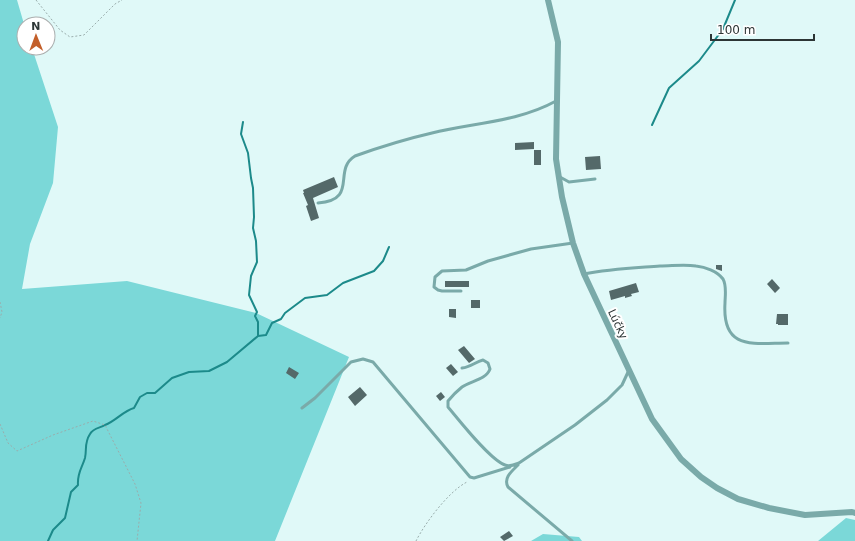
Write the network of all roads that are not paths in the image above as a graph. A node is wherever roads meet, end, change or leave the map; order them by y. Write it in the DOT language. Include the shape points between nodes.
graph roads {
  1 [pos="548,0"];
  2 [pos="558,100"];
  3 [pos="558,176"];
  4 [pos="595,179"];
  5 [pos="318,203"];
  6 [pos="573,243"];
  7 [pos="584,274"];
  8 [pos="461,291"];
  9 [pos="788,343"];
  10 [pos="462,368"];
  11 [pos="628,370"];
  12 [pos="302,408"];
  13 [pos="519,463"];
  14 [pos="512,466"];
  15 [pos="855,513"];
  16 [pos="572,541"];
  1 -- 2 [label="street, Lúčky" via="558,42"];
  2 -- 3 [label="street, Lúčky"];
  2 -- 5 [label="lane" via="528,112 432,133 355,156 347,165 339,196"];
  3 -- 4 [label="lane" via="569,182"];
  3 -- 6 [label="street, Lúčky"];
  6 -- 7 [label="street, Lúčky"];
  6 -- 8 [label="lane" via="531,249 466,270 442,271 435,277 434,287 438,290"];
  7 -- 9 [label="lane" via="681,265 713,271 723,280 725,286 726,321 734,337 750,343"];
  7 -- 11 [label="street, Lúčky"];
  10 -- 14 [label="lane" via="471,367 483,360 488,363 490,369 487,374 462,387 448,401 448,407 493,457 505,465"];
  11 -- 13 [label="lane" via="622,385 607,400"];
  11 -- 15 [label="street, Lúčky" via="652,419 681,459 717,488 738,499 805,515"];
  12 -- 14 [label="lane" via="351,362 369,360 407,401 467,474 474,478"];
  13 -- 14 [label="lane"];
  13 -- 16 [label="lane" via="506,479 508,487"];
}
